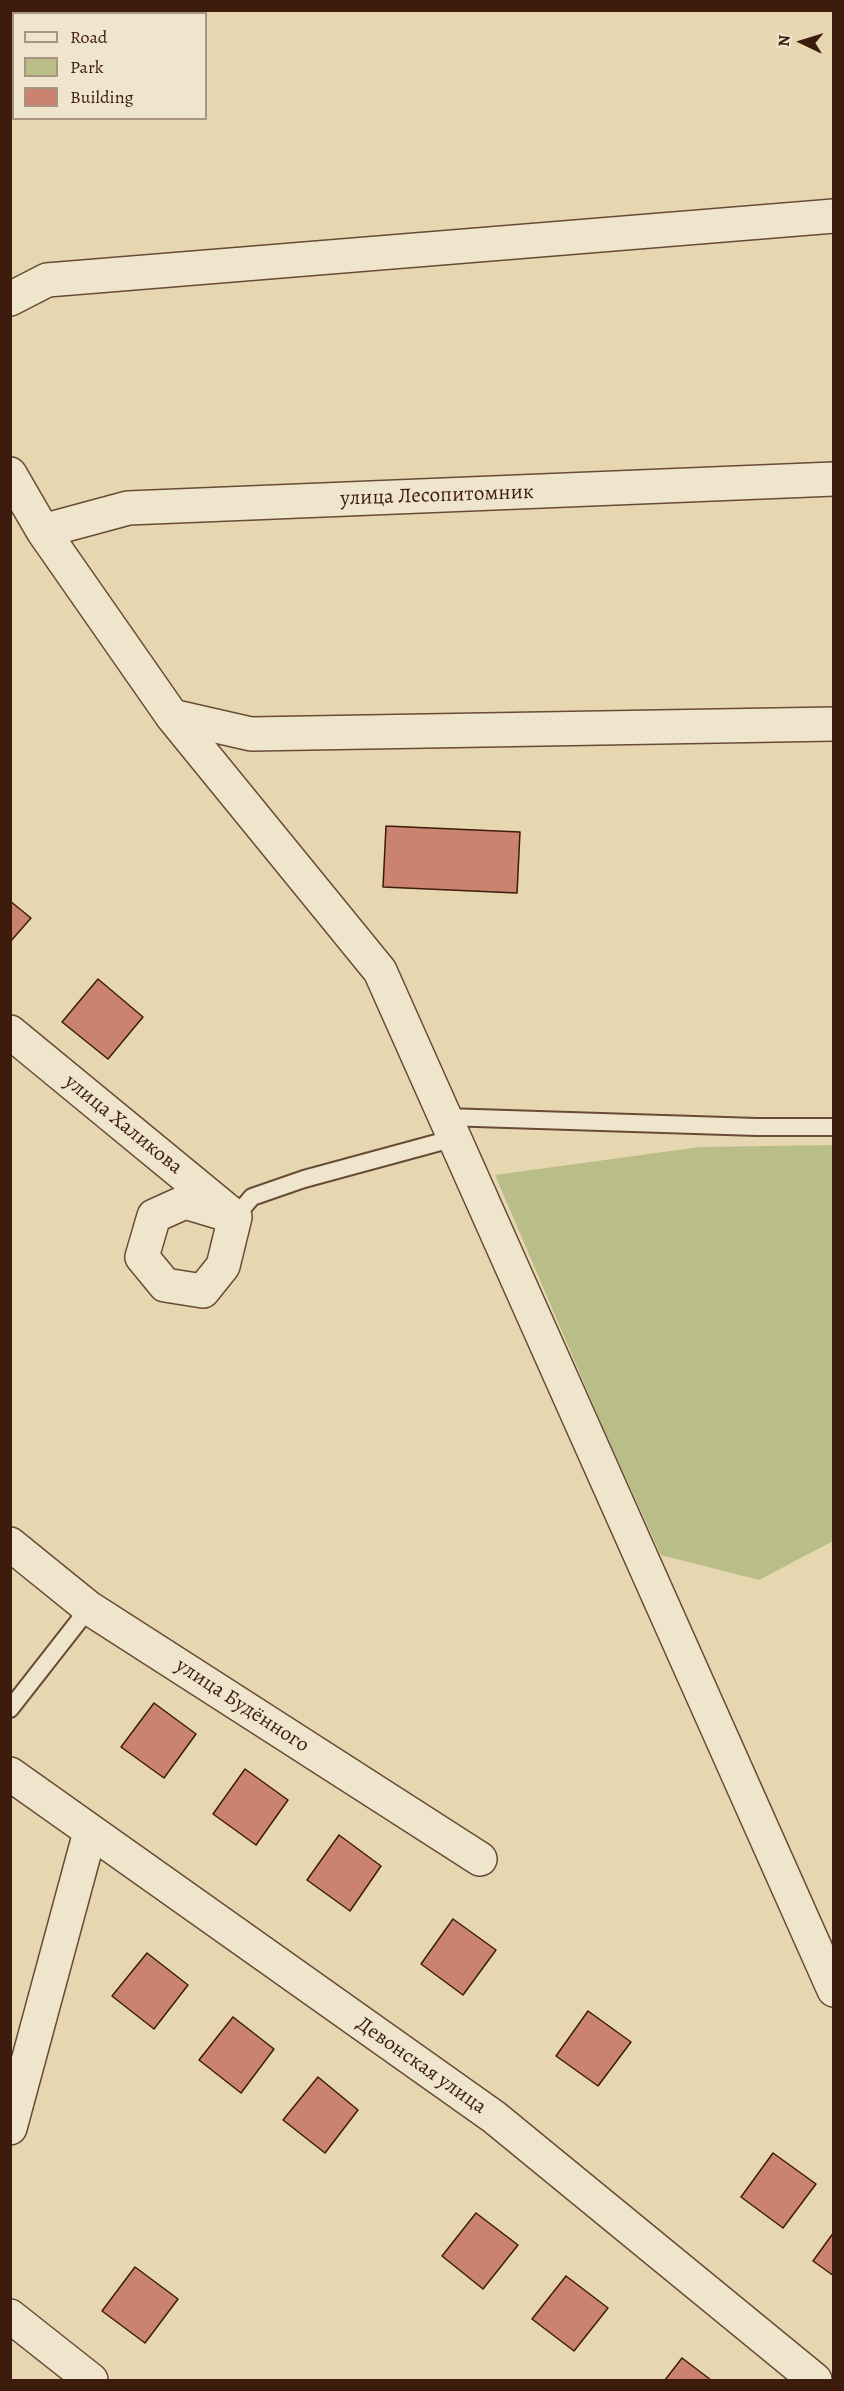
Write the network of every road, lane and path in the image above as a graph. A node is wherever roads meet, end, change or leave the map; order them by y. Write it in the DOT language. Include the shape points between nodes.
graph roads {
  1 [pos="834,216"];
  2 [pos="10,299"];
  3 [pos="10,474"];
  4 [pos="834,479"];
  5 [pos="43,531"];
  6 [pos="172,716"];
  7 [pos="834,724"];
  8 [pos="10,1032"];
  9 [pos="834,1127"];
  10 [pos="450,1128"];
  11 [pos="235,1217"];
  12 [pos="10,1544"];
  13 [pos="89,1608"];
  14 [pos="10,1709"];
  15 [pos="10,1774"];
  16 [pos="90,1832"];
  17 [pos="480,1859"];
  18 [pos="834,1990"];
  19 [pos="10,2128"];
  20 [pos="10,2316"];
  21 [pos="91,2380"];
  22 [pos="815,2380"];
  1 -- 2 [label="street" via="47,280"];
  3 -- 5 [label="street"];
  4 -- 5 [label="street, улица Лесопитомник" via="128,508"];
  5 -- 6 [label="street"];
  6 -- 7 [label="street" via="250,734"];
  6 -- 10 [label="street" via="380,971"];
  8 -- 11 [label="street, улица Халикова"];
  9 -- 10 [label="lane"];
  10 -- 11 [label="lane" via="252,1197"];
  10 -- 18 [label="street"];
  12 -- 13 [label="street, улица Будённого"];
  13 -- 14 [label="lane"];
  13 -- 17 [label="street, улица Будённого"];
  15 -- 16 [label="street, Девонская улица"];
  16 -- 19 [label="street"];
  16 -- 22 [label="street, Девонская улица" via="494,2117"];
  20 -- 21 [label="street"];
}
